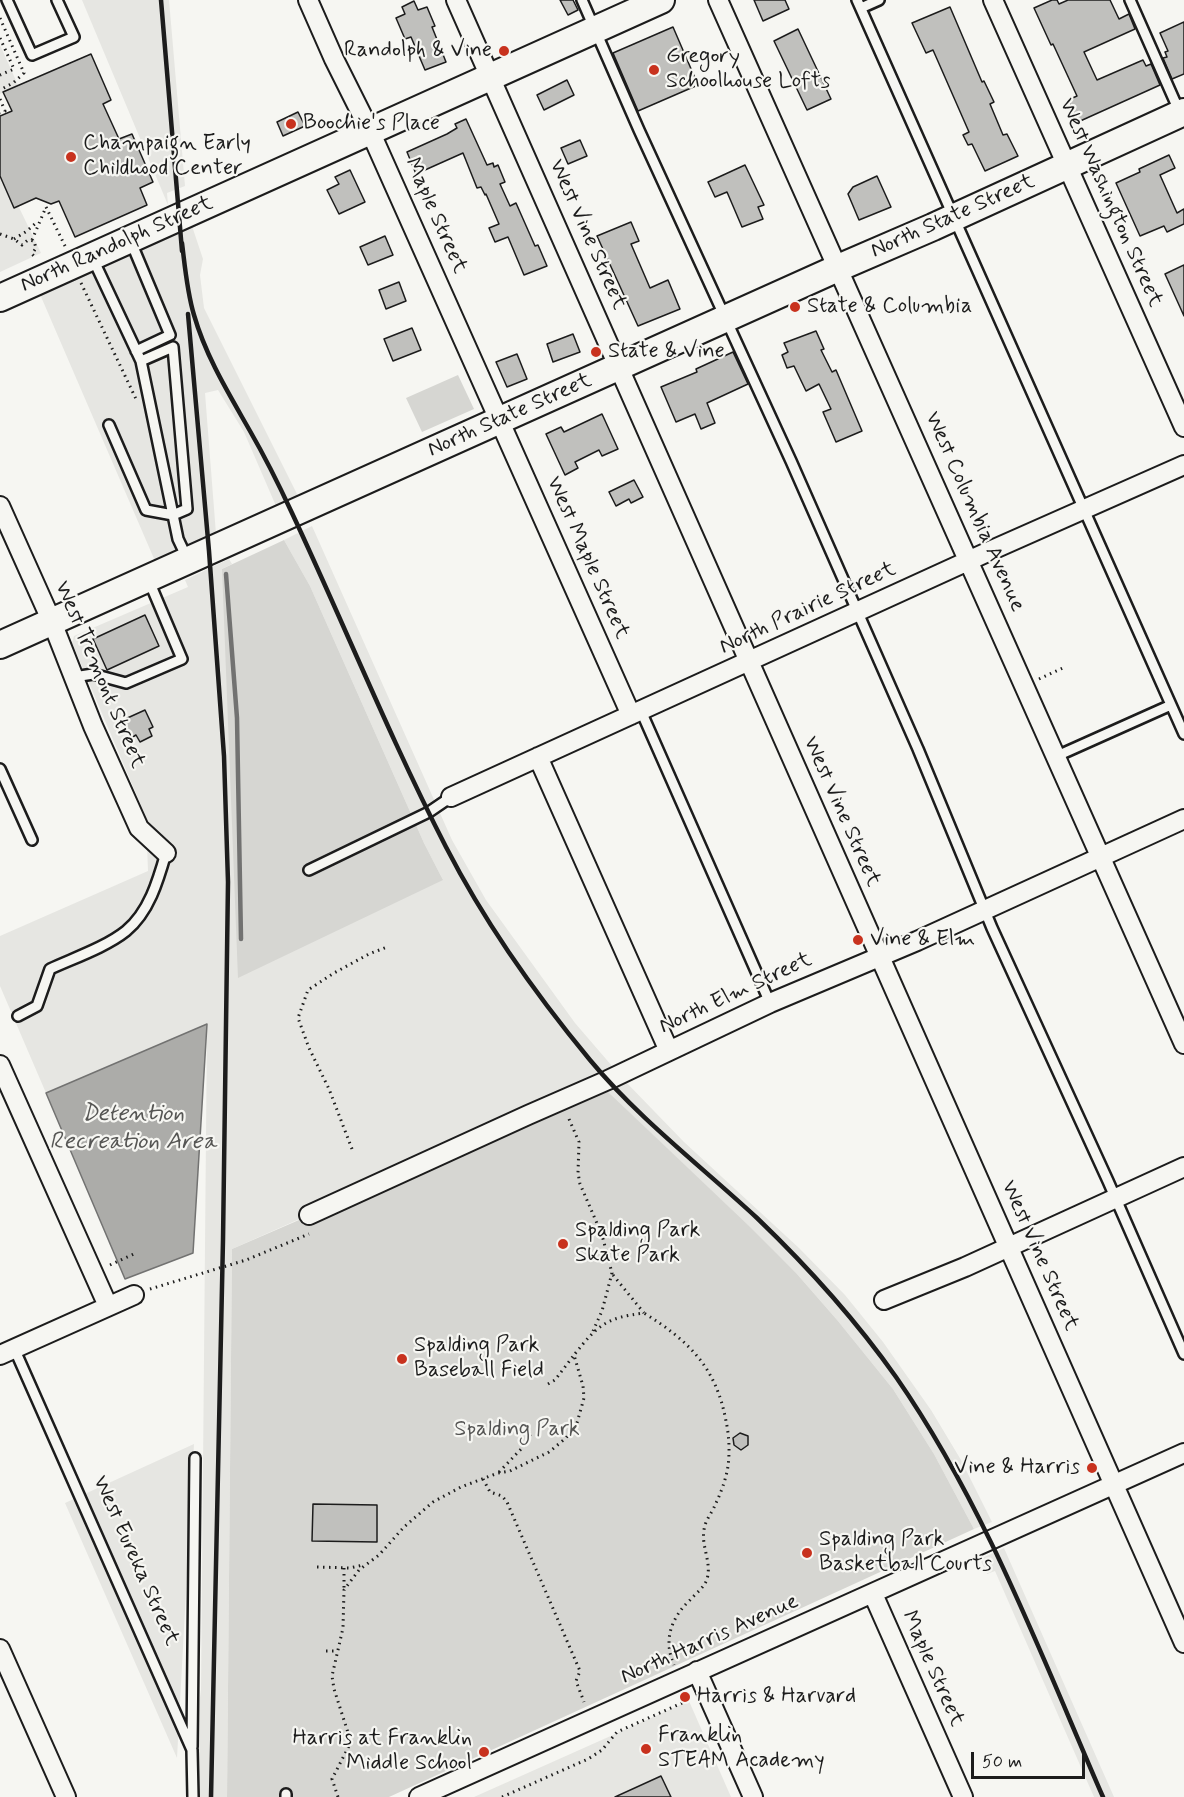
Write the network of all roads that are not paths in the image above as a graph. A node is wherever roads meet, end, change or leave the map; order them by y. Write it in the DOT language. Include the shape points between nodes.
graph roads {
  1 [pos="7,0"];
  2 [pos="57,0"];
  3 [pos="308,0"];
  4 [pos="456,0"];
  5 [pos="582,0"];
  6 [pos="661,0"];
  7 [pos="718,0"];
  8 [pos="879,0"];
  9 [pos="1130,0"];
  10 [pos="994,1"];
  11 [pos="859,4"];
  12 [pos="595,30"];
  13 [pos="491,77"];
  14 [pos="1183,116"];
  15 [pos="370,131"];
  16 [pos="1066,165"];
  17 [pos="954,218"];
  18 [pos="130,239"];
  19 [pos="92,256"];
  20 [pos="838,268"];
  21 [pos="0,298"];
  22 [pos="726,319"];
  23 [pos="136,351"];
  24 [pos="141,362"];
  25 [pos="620,367"];
  26 [pos="500,420"];
  27 [pos="109,425"];
  28 [pos="1184,427"];
  29 [pos="1184,465"];
  30 [pos="0,506"];
  31 [pos="1084,509"];
  32 [pos="173,515"];
  33 [pos="188,560"];
  34 [pos="970,561"];
  35 [pos="148,579"];
  36 [pos="858,612"];
  37 [pos="52,622"];
  38 [pos="0,645"];
  39 [pos="749,662"];
  40 [pos="74,676"];
  41 [pos="1171,705"];
  42 [pos="636,713"];
  43 [pos="1184,734"];
  44 [pos="1057,756"];
  45 [pos="538,757"];
  46 [pos="0,769"];
  47 [pos="451,796"];
  48 [pos="1184,819"];
  49 [pos="32,840"];
  50 [pos="166,853"];
  51 [pos="1101,856"];
  52 [pos="309,870"];
  53 [pos="984,910"];
  54 [pos="879,956"];
  55 [pos="770,1002"];
  56 [pos="18,1016"];
  57 [pos="1184,1044"];
  58 [pos="669,1051"];
  59 [pos="0,1065"];
  60 [pos="1184,1167"];
  61 [pos="1116,1198"];
  62 [pos="309,1215"];
  63 [pos="1008,1246"];
  64 [pos="140,1292"];
  65 [pos="884,1300"];
  66 [pos="108,1306"];
  67 [pos="7,1352"];
  68 [pos="1184,1354"];
  69 [pos="1184,1453"];
  70 [pos="195,1458"];
  71 [pos="1114,1484"];
  72 [pos="873,1593"];
  73 [pos="1184,1643"];
  74 [pos="0,1649"];
  75 [pos="697,1671"];
  76 [pos="192,1750"];
  77 [pos="66,1797"];
  78 [pos="193,1797"];
  79 [pos="419,1797"];
  80 [pos="753,1797"];
  81 [pos="963,1797"];
  1 -- 2 [label="lane" via="32,55 74,37"];
  3 -- 15 [label="street, Maple Street"];
  4 -- 13 [label="street, West Vine Street"];
  5 -- 12 [label="lane"];
  6 -- 12 [label="main road, North Randolph Street"];
  7 -- 20 [label="street, West Columbia Avenue"];
  8 -- 11 [label="lane"];
  9 -- 14 [label="lane"];
  10 -- 16 [label="street, West Washington Street"];
  11 -- 17 [label="lane"];
  12 -- 13 [label="main road, North Randolph Street"];
  12 -- 22 [label="lane"];
  13 -- 15 [label="main road, North Randolph Street"];
  13 -- 25 [label="street, West Vine Street"];
  14 -- 16 [label="main road, North State Street"];
  15 -- 18 [label="main road, North Randolph Street"];
  15 -- 26 [label="street, Maple Street"];
  16 -- 17 [label="main road, North State Street"];
  16 -- 28 [label="street, West Washington Street"];
  17 -- 20 [label="main road, North State Street"];
  17 -- 31 [label="lane"];
  18 -- 19 [label="main road, North Randolph Street"];
  18 -- 23 [label="lane" via="170,335"];
  19 -- 21 [label="main road, North Randolph Street"];
  19 -- 23 [label="lane"];
  20 -- 22 [label="main road, North State Street"];
  20 -- 34 [label="street, West Columbia Avenue"];
  22 -- 25 [label="main road, North State Street"];
  22 -- 36 [label="lane"];
  23 -- 24 [label="lane"];
  24 -- 32 [label="lane"];
  24 -- 32 [label="lane" via="173,347 187,508"];
  25 -- 26 [label="main road, North State Street"];
  25 -- 39 [label="street, West Vine Street"];
  26 -- 33 [label="main road, North State Street"];
  26 -- 42 [label="street, West Maple Street"];
  27 -- 32 [label="lane" via="146,510"];
  29 -- 31 [label="street, North Prairie Street"];
  30 -- 37 [label="street, West Tremont Street"];
  31 -- 34 [label="street, North Prairie Street"];
  31 -- 41 [label="lane"];
  32 -- 33 [label="lane"];
  33 -- 35 [label="main road, North State Street"];
  34 -- 36 [label="street, North Prairie Street"];
  34 -- 44 [label="street, West Columbia Avenue"];
  35 -- 37 [label="main road, North State Street"];
  35 -- 40 [label="lane" via="182,659 126,683 93,674"];
  36 -- 39 [label="street, North Prairie Street"];
  36 -- 53 [label="lane"];
  37 -- 38 [label="main road, North State Street"];
  37 -- 40 [label="street, West Tremont Street"];
  39 -- 42 [label="street, North Prairie Street"];
  39 -- 54 [label="street, West Vine Street"];
  40 -- 50 [label="street, West Tremont Street" via="139,828"];
  41 -- 43 [label="lane"];
  41 -- 44 [label="lane"];
  42 -- 45 [label="street, North Prairie Street"];
  42 -- 55 [label="lane"];
  44 -- 51 [label="street, West Columbia Avenue"];
  45 -- 47 [label="street, North Prairie Street"];
  45 -- 58 [label="street"];
  46 -- 49 [label="lane"];
  47 -- 52 [label="lane" via="429,812"];
  48 -- 51 [label="street, North Elm Street"];
  50 -- 56 [label="lane" via="146,908 126,931 50,969 37,1006"];
  51 -- 53 [label="street, North Elm Street"];
  51 -- 57 [label="street, West Columbia Avenue"];
  53 -- 54 [label="street, North Elm Street"];
  53 -- 61 [label="lane"];
  54 -- 55 [label="street, North Elm Street"];
  54 -- 63 [label="street, West Vine Street"];
  55 -- 58 [label="street, North Elm Street"];
  58 -- 62 [label="street, North Elm Street"];
  59 -- 66 [label="street"];
  60 -- 61 [label="street"];
  61 -- 63 [label="street"];
  61 -- 68 [label="lane"];
  63 -- 65 [label="street"];
  63 -- 71 [label="street, West Vine Street"];
  64 -- 66 [label="street"];
  66 -- 67 [label="street"];
  67 -- 76 [label="lane, West Eureka Street"];
  69 -- 71 [label="street, North Harris Avenue"];
  70 -- 76 [label="lane"];
  71 -- 72 [label="street, North Harris Avenue"];
  71 -- 73 [label="street, West Vine Street"];
  72 -- 75 [label="street, North Harris Avenue"];
  72 -- 81 [label="street, Maple Street"];
  74 -- 77 [label="street"];
  75 -- 79 [label="street, North Harris Avenue"];
  75 -- 80 [label="street"];
  76 -- 78 [label="lane, West Eureka Street"];
}
